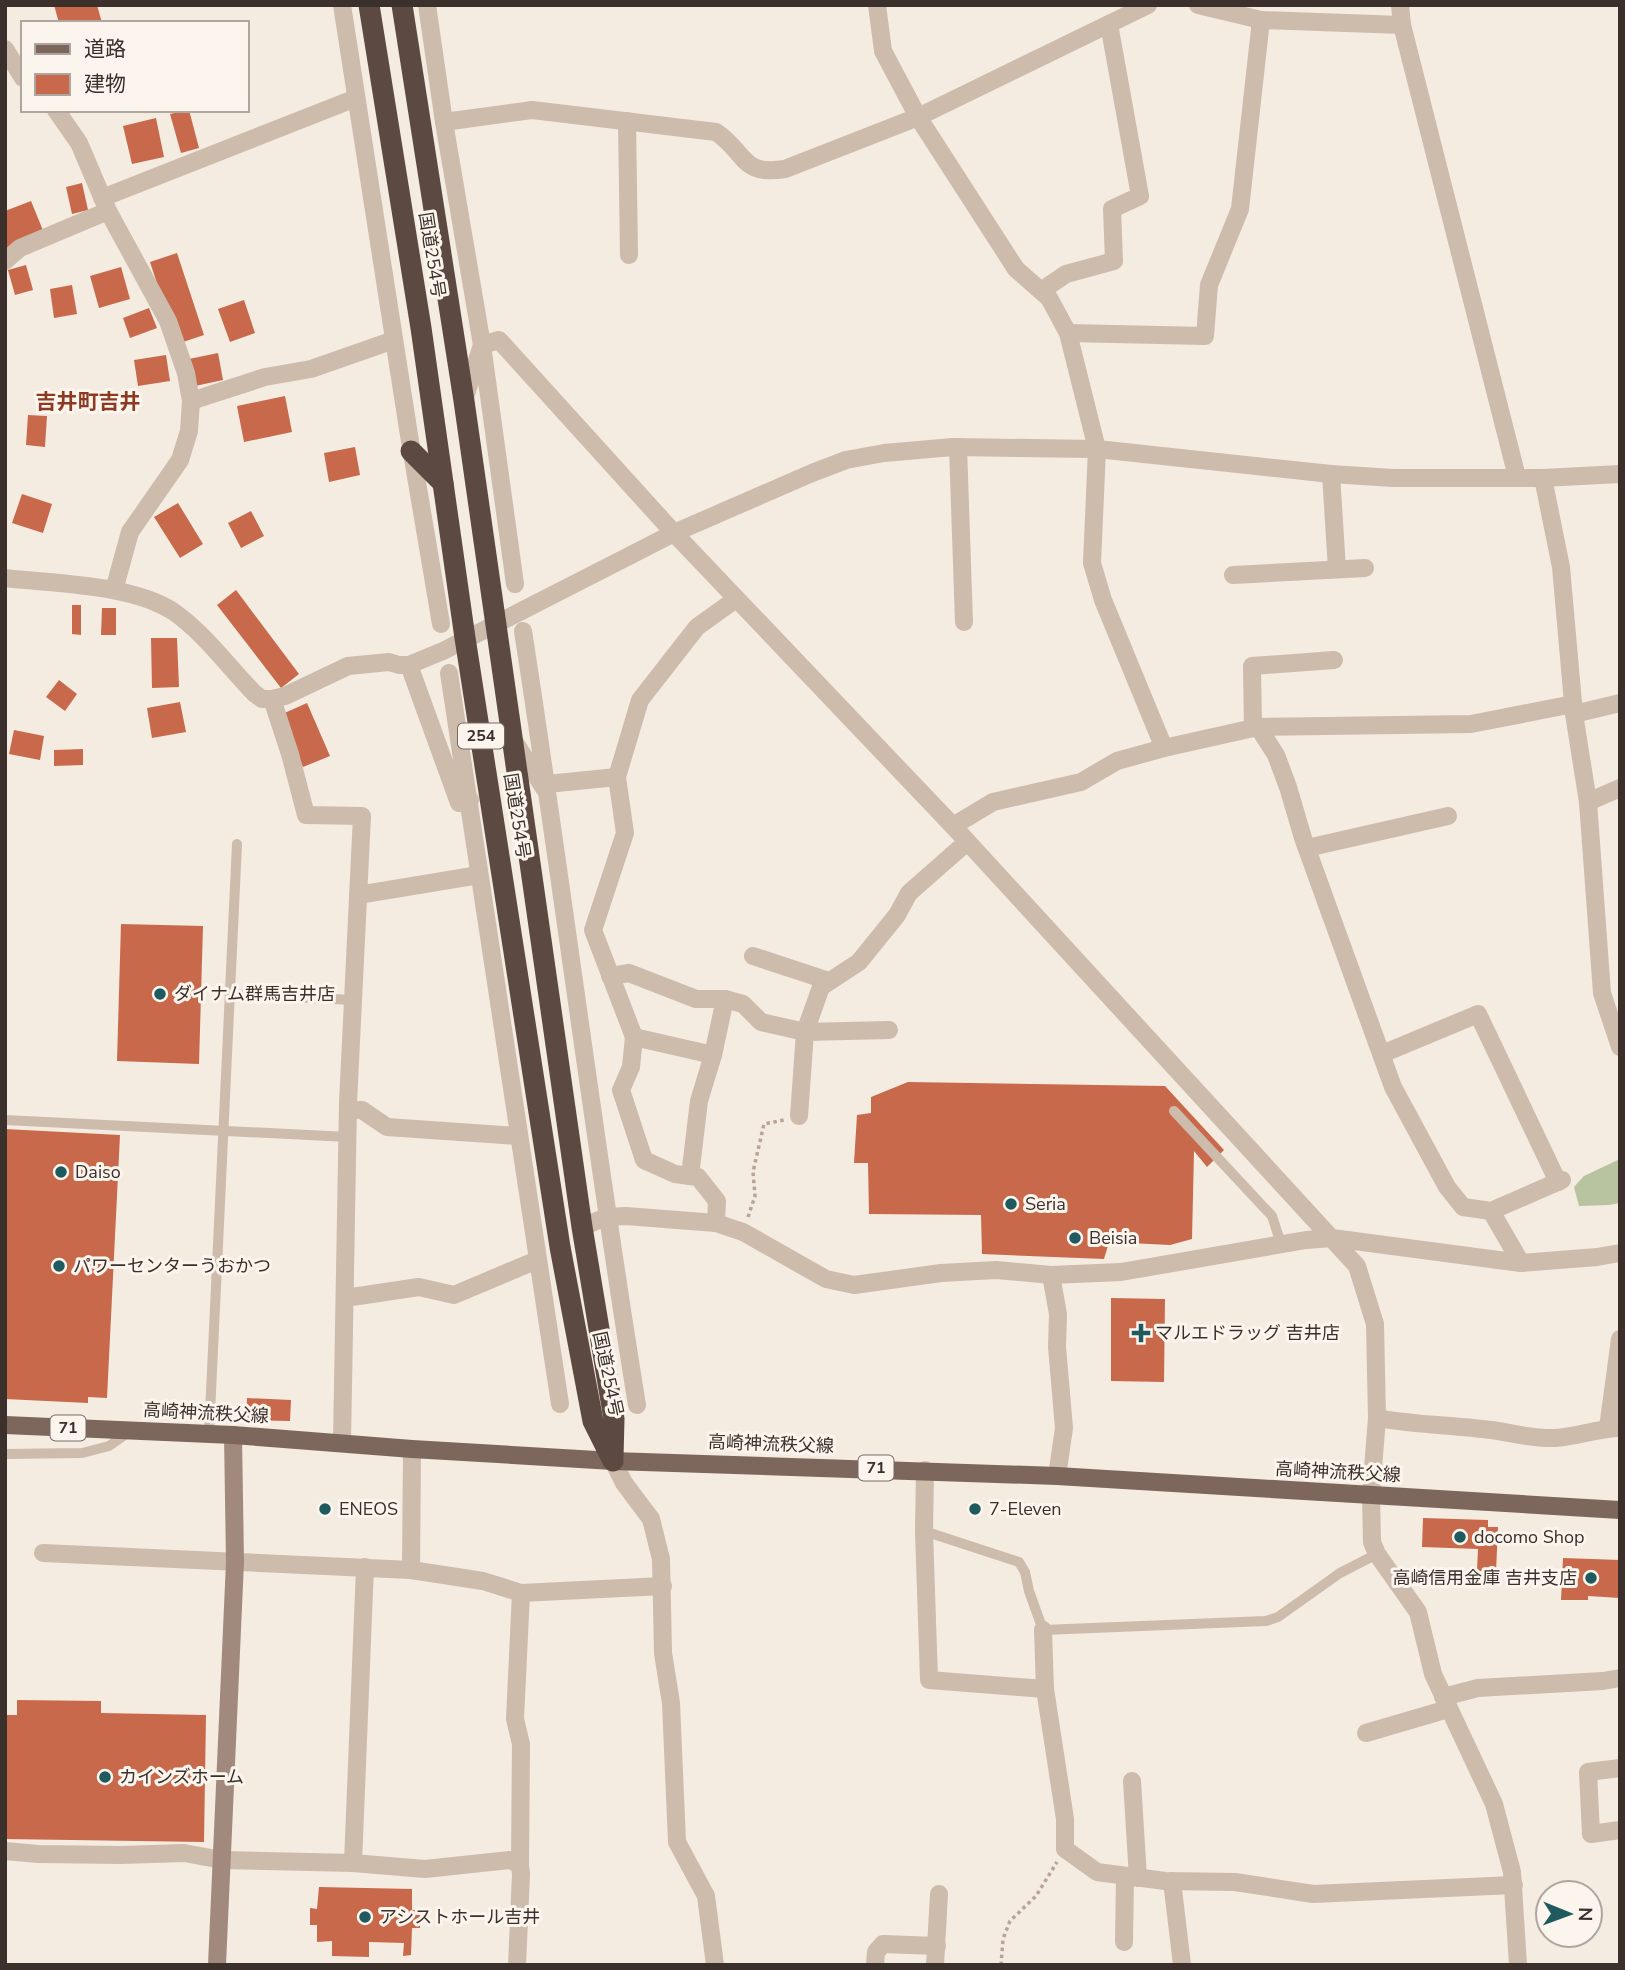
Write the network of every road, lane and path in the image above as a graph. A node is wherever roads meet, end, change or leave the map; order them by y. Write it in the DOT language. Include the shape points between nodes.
graph roads {
  1 [pos="342,5"];
  2 [pos="369,5"];
  3 [pos="402,5"];
  4 [pos="427,5"];
  5 [pos="877,5"];
  6 [pos="1148,5"];
  7 [pos="1198,5"];
  8 [pos="1399,5"];
  9 [pos="1261,20"];
  10 [pos="1109,24"];
  11 [pos="1402,25"];
  12 [pos="5,49"];
  13 [pos="21,75"];
  14 [pos="356,98"];
  15 [pos="57,112"];
  16 [pos="918,117"];
  17 [pos="626,121"];
  18 [pos="444,122"];
  19 [pos="105,204"];
  20 [pos="629,255"];
  21 [pos="5,261"];
  22 [pos="1041,291"];
  23 [pos="1068,333"];
  24 [pos="394,340"];
  25 [pos="482,345"];
  26 [pos="191,401"];
  27 [pos="464,401"];
  28 [pos="958,447"];
  29 [pos="1097,449"];
  30 [pos="411,451"];
  31 [pos="1331,474"];
  32 [pos="1620,474"];
  33 [pos="1517,477"];
  34 [pos="1543,478"];
  35 [pos="443,483"];
  36 [pos="674,533"];
  37 [pos="1365,568"];
  38 [pos="1337,569"];
  39 [pos="1233,575"];
  40 [pos="5,578"];
  41 [pos="515,584"];
  42 [pos="114,590"];
  43 [pos="736,599"];
  44 [pos="964,622"];
  45 [pos="495,623"];
  46 [pos="441,624"];
  47 [pos="523,631"];
  48 [pos="465,638"];
  49 [pos="1334,660"];
  50 [pos="410,665"];
  51 [pos="449,673"];
  52 [pos="272,699"];
  53 [pos="1620,703"];
  54 [pos="1574,709"];
  55 [pos="1255,727"];
  56 [pos="514,741"];
  57 [pos="1164,748"];
  58 [pos="617,777"];
  59 [pos="1620,788"];
  60 [pos="547,789"];
  61 [pos="470,800"];
  62 [pos="1588,802"];
  63 [pos="1448,816"];
  64 [pos="953,826"];
  65 [pos="497,832"];
  66 [pos="967,842"];
  67 [pos="237,844"];
  68 [pos="1307,848"];
  69 [pos="480,878"];
  70 [pos="358,895"];
  71 [pos="753,956"];
  72 [pos="610,976"];
  73 [pos="830,981"];
  74 [pos="230,994"];
  75 [pos="725,999"];
  76 [pos="353,1000"];
  77 [pos="889,1030"];
  78 [pos="805,1032"];
  79 [pos="634,1037"];
  80 [pos="1620,1047"];
  81 [pos="1382,1054"];
  82 [pos="713,1055"];
  83 [pos="348,1110"];
  84 [pos="1174,1111"];
  85 [pos="799,1116"];
  86 [pos="5,1120"];
  87 [pos="223,1131"];
  88 [pos="518,1136"];
  89 [pos="348,1137"];
  90 [pos="691,1176"];
  91 [pos="1491,1210"];
  92 [pos="606,1217"];
  93 [pos="716,1223"];
  94 [pos="582,1227"];
  95 [pos="737,1230"];
  96 [pos="533,1236"];
  97 [pos="1332,1238"];
  98 [pos="1281,1244"];
  99 [pos="1620,1253"];
  100 [pos="537,1260"];
  101 [pos="1521,1263"];
  102 [pos="565,1275"];
  103 [pos="1051,1275"];
  104 [pos="345,1298"];
  105 [pos="1620,1339"];
  106 [pos="560,1404"];
  107 [pos="637,1405"];
  108 [pos="1377,1418"];
  109 [pos="5,1425"];
  110 [pos="1614,1428"];
  111 [pos="132,1431"];
  112 [pos="209,1434"];
  113 [pos="233,1435"];
  114 [pos="342,1442"];
  115 [pos="411,1449"];
  116 [pos="5,1454"];
  117 [pos="613,1461"];
  118 [pos="925,1470"];
  119 [pos="1057,1476"];
  120 [pos="1371,1494"];
  121 [pos="1620,1510"];
  122 [pos="924,1531"];
  123 [pos="43,1553"];
  124 [pos="1377,1555"];
  125 [pos="235,1562"];
  126 [pos="365,1567"];
  127 [pos="411,1570"];
  128 [pos="663,1586"];
  129 [pos="521,1593"];
  130 [pos="1043,1630"];
  131 [pos="1620,1678"];
  132 [pos="1045,1689"];
  133 [pos="1445,1703"];
  134 [pos="1366,1733"];
  135 [pos="1620,1768"];
  136 [pos="1132,1780"];
  137 [pos="1620,1830"];
  138 [pos="1065,1849"];
  139 [pos="5,1850"];
  140 [pos="222,1860"];
  141 [pos="353,1863"];
  142 [pos="520,1865"];
  143 [pos="1132,1877"];
  144 [pos="1172,1881"];
  145 [pos="1514,1885"];
  146 [pos="939,1894"];
  147 [pos="1124,1942"];
  148 [pos="937,1946"];
  149 [pos="217,1965"];
  150 [pos="517,1965"];
  151 [pos="715,1965"];
  152 [pos="875,1965"];
  153 [pos="935,1965"];
  154 [pos="1000,1965"];
  155 [pos="1182,1965"];
  156 [pos="1518,1965"];
  1 -- 14 [label="street"];
  2 -- 35 [label="highway, 国道254号 / 254"];
  3 -- 27 [label="highway, 国道254号 / 254"];
  4 -- 18 [label="street"];
  5 -- 16 [label="street" via="883,51"];
  6 -- 10 [label="street"];
  7 -- 9 [label="street"];
  8 -- 11 [label="street"];
  9 -- 11 [label="street"];
  9 -- 23 [label="street" via="1240,209 1209,285 1205,336"];
  10 -- 16 [label="street"];
  10 -- 22 [label="street" via="1140,196 1112,209 1114,261 1066,274"];
  11 -- 33 [label="street"];
  12 -- 13 [label="street"];
  14 -- 19 [label="street"];
  14 -- 24 [label="street"];
  15 -- 19 [label="street" via="79,143"];
  16 -- 17 [label="street" via="785,169 768,171 752,168 729,140 716,132"];
  16 -- 22 [label="street" via="1016,269"];
  17 -- 18 [label="street" via="532,110"];
  17 -- 20 [label="street"];
  18 -- 25 [label="street"];
  19 -- 21 [label="street" via="20,248"];
  19 -- 26 [label="street" via="167,321"];
  22 -- 23 [label="street"];
  23 -- 29 [label="street"];
  24 -- 26 [label="street" via="311,369 265,377"];
  24 -- 30 [label="street"];
  25 -- 27 [label="street"];
  25 -- 36 [label="street" via="499,340"];
  25 -- 41 [label="street"];
  26 -- 42 [label="street" via="189,431 180,460 130,532"];
  27 -- 45 [label="highway, 国道254号 / 254"];
  28 -- 29 [label="street"];
  28 -- 36 [label="street" via="846,460"];
  28 -- 44 [label="street"];
  29 -- 31 [label="street"];
  29 -- 57 [label="street" via="1092,564"];
  30 -- 35 [label="highway"];
  30 -- 46 [label="street"];
  31 -- 33 [label="street"];
  31 -- 38 [label="street"];
  32 -- 34 [label="street"];
  33 -- 34 [label="street"];
  34 -- 54 [label="street" via="1561,567"];
  35 -- 48 [label="highway, 国道254号 / 254"];
  36 -- 43 [label="street"];
  36 -- 45 [label="street"];
  37 -- 38 [label="street"];
  38 -- 39 [label="street"];
  40 -- 42 [label="street"];
  42 -- 52 [label="street" via="128,591 173,611 254,693"];
  43 -- 58 [label="street" via="697,627 640,700"];
  43 -- 64 [label="street"];
  45 -- 48 [label="street"];
  45 -- 56 [label="highway, 国道254号 / 254"];
  47 -- 60 [label="street"];
  48 -- 50 [label="street"];
  48 -- 65 [label="highway, 国道254号 / 254"];
  49 -- 55 [label="street" via="1252,666"];
  50 -- 52 [label="street" via="377,662 348,666"];
  50 -- 61 [label="street" via="459,803"];
  51 -- 61 [label="street"];
  52 -- 70 [label="street" via="306,815 362,816"];
  53 -- 54 [label="street"];
  54 -- 55 [label="street" via="1471,724"];
  54 -- 62 [label="street"];
  55 -- 57 [label="street"];
  55 -- 68 [label="street" via="1276,755"];
  56 -- 60 [label="street"];
  56 -- 94 [label="highway, 国道254号 / 254"];
  57 -- 64 [label="street" via="1117,761 1081,782 993,802"];
  58 -- 60 [label="street"];
  58 -- 72 [label="street" via="625,833 593,930"];
  59 -- 62 [label="street"];
  60 -- 92 [label="street"];
  61 -- 69 [label="street"];
  62 -- 80 [label="street" via="1602,993"];
  63 -- 68 [label="street"];
  64 -- 66 [label="street"];
  65 -- 69 [label="street"];
  65 -- 102 [label="highway, 国道254号 / 254"];
  66 -- 73 [label="street" via="909,893 859,962"];
  66 -- 97 [label="street"];
  67 -- 74 [label="lane"];
  68 -- 81 [label="street"];
  69 -- 70 [label="street"];
  69 -- 88 [label="street"];
  70 -- 76 [label="street"];
  71 -- 73 [label="street"];
  72 -- 75 [label="street" via="629,973 696,999"];
  72 -- 79 [label="street"];
  73 -- 78 [label="street" via="821,987"];
  74 -- 76 [label="lane"];
  74 -- 87 [label="lane"];
  75 -- 78 [label="street" via="743,1004 761,1022"];
  75 -- 82 [label="street"];
  76 -- 83 [label="street"];
  77 -- 78 [label="street"];
  78 -- 85 [label="street"];
  79 -- 82 [label="street"];
  79 -- 90 [label="street" via="631,1067 621,1090 644,1160"];
  81 -- 91 [label="street" via="1393,1087 1447,1187 1463,1207"];
  81 -- 91 [label="street" via="1479,1014 1560,1181"];
  82 -- 90 [label="street" via="699,1101"];
  83 -- 88 [label="street" via="362,1110 387,1127"];
  83 -- 89 [label="street"];
  84 -- 98 [label="lane" via="1272,1216"];
  85 -- 95 [label="path" via="764,1124 753,1172 755,1196 747,1220"];
  86 -- 87 [label="lane"];
  87 -- 89 [label="lane"];
  87 -- 112 [label="lane"];
  88 -- 96 [label="street"];
  89 -- 104 [label="street"];
  90 -- 93 [label="street" via="698,1177 717,1201"];
  91 -- 101 [label="street"];
  92 -- 93 [label="street"];
  92 -- 94 [label="street"];
  92 -- 107 [label="street"];
  93 -- 95 [label="street"];
  94 -- 117 [label="highway, 国道254号 / 254" via="614,1419"];
  95 -- 103 [label="street" via="826,1279 853,1285 996,1270"];
  96 -- 100 [label="street"];
  96 -- 102 [label="street"];
  97 -- 98 [label="street"];
  97 -- 101 [label="street"];
  97 -- 108 [label="street" via="1357,1266 1375,1324"];
  98 -- 103 [label="street" via="1121,1272"];
  99 -- 101 [label="street"];
  100 -- 104 [label="street" via="454,1295 419,1287"];
  100 -- 106 [label="street"];
  102 -- 117 [label="highway, 国道254号 / 254" via="593,1421"];
  103 -- 119 [label="street" via="1058,1314 1064,1428"];
  104 -- 114 [label="street"];
  105 -- 110 [label="street"];
  108 -- 110 [label="street" via="1525,1437 1557,1438"];
  108 -- 120 [label="street"];
  109 -- 111 [label="main road, 高崎神流秩父線 / 71"];
  111 -- 112 [label="main road, 高崎神流秩父線 / 71"];
  111 -- 116 [label="lane" via="109,1446 82,1453"];
  112 -- 113 [label="main road, 高崎神流秩父線 / 71"];
  113 -- 114 [label="main road, 高崎神流秩父線 / 71"];
  113 -- 125 [label="street"];
  114 -- 115 [label="main road, 高崎神流秩父線 / 71"];
  115 -- 117 [label="main road, 高崎神流秩父線 / 71"];
  115 -- 127 [label="street"];
  117 -- 118 [label="main road, 高崎神流秩父線 / 71"];
  117 -- 128 [label="street" via="651,1519"];
  118 -- 119 [label="main road, 高崎神流秩父線 / 71"];
  118 -- 122 [label="street"];
  119 -- 120 [label="main road, 高崎神流秩父線 / 71"];
  120 -- 121 [label="main road, 高崎神流秩父線 / 71"];
  120 -- 124 [label="street" via="1372,1542"];
  122 -- 130 [label="lane" via="1019,1563"];
  122 -- 132 [label="street" via="929,1681"];
  123 -- 125 [label="street"];
  124 -- 130 [label="lane" via="1266,1621"];
  124 -- 133 [label="street" via="1418,1612"];
  125 -- 126 [label="street"];
  125 -- 140 [label="street"];
  126 -- 127 [label="street"];
  126 -- 141 [label="street"];
  127 -- 129 [label="street" via="482,1581"];
  128 -- 129 [label="street"];
  128 -- 151 [label="street" via="663,1653 671,1703 677,1842 706,1896"];
  129 -- 142 [label="street" via="515,1719 521,1744"];
  130 -- 132 [label="street"];
  131 -- 133 [label="street" via="1478,1688"];
  132 -- 138 [label="street" via="1065,1819"];
  133 -- 134 [label="street"];
  133 -- 145 [label="street" via="1494,1804"];
  135 -- 137 [label="street" via="1588,1772 1591,1834"];
  136 -- 143 [label="street"];
  138 -- 143 [label="street" via="1097,1872"];
  138 -- 154 [label="path" via="1036,1896 1010,1920"];
  139 -- 140 [label="street" via="184,1853"];
  140 -- 141 [label="street"];
  140 -- 149 [label="street"];
  141 -- 142 [label="street" via="425,1869 510,1860"];
  142 -- 150 [label="street"];
  143 -- 144 [label="street"];
  143 -- 147 [label="street"];
  144 -- 145 [label="street" via="1235,1882 1313,1894"];
  144 -- 155 [label="street"];
  145 -- 156 [label="street"];
  146 -- 148 [label="street"];
  148 -- 152 [label="street" via="883,1944 876,1952"];
  148 -- 153 [label="street"];
}
